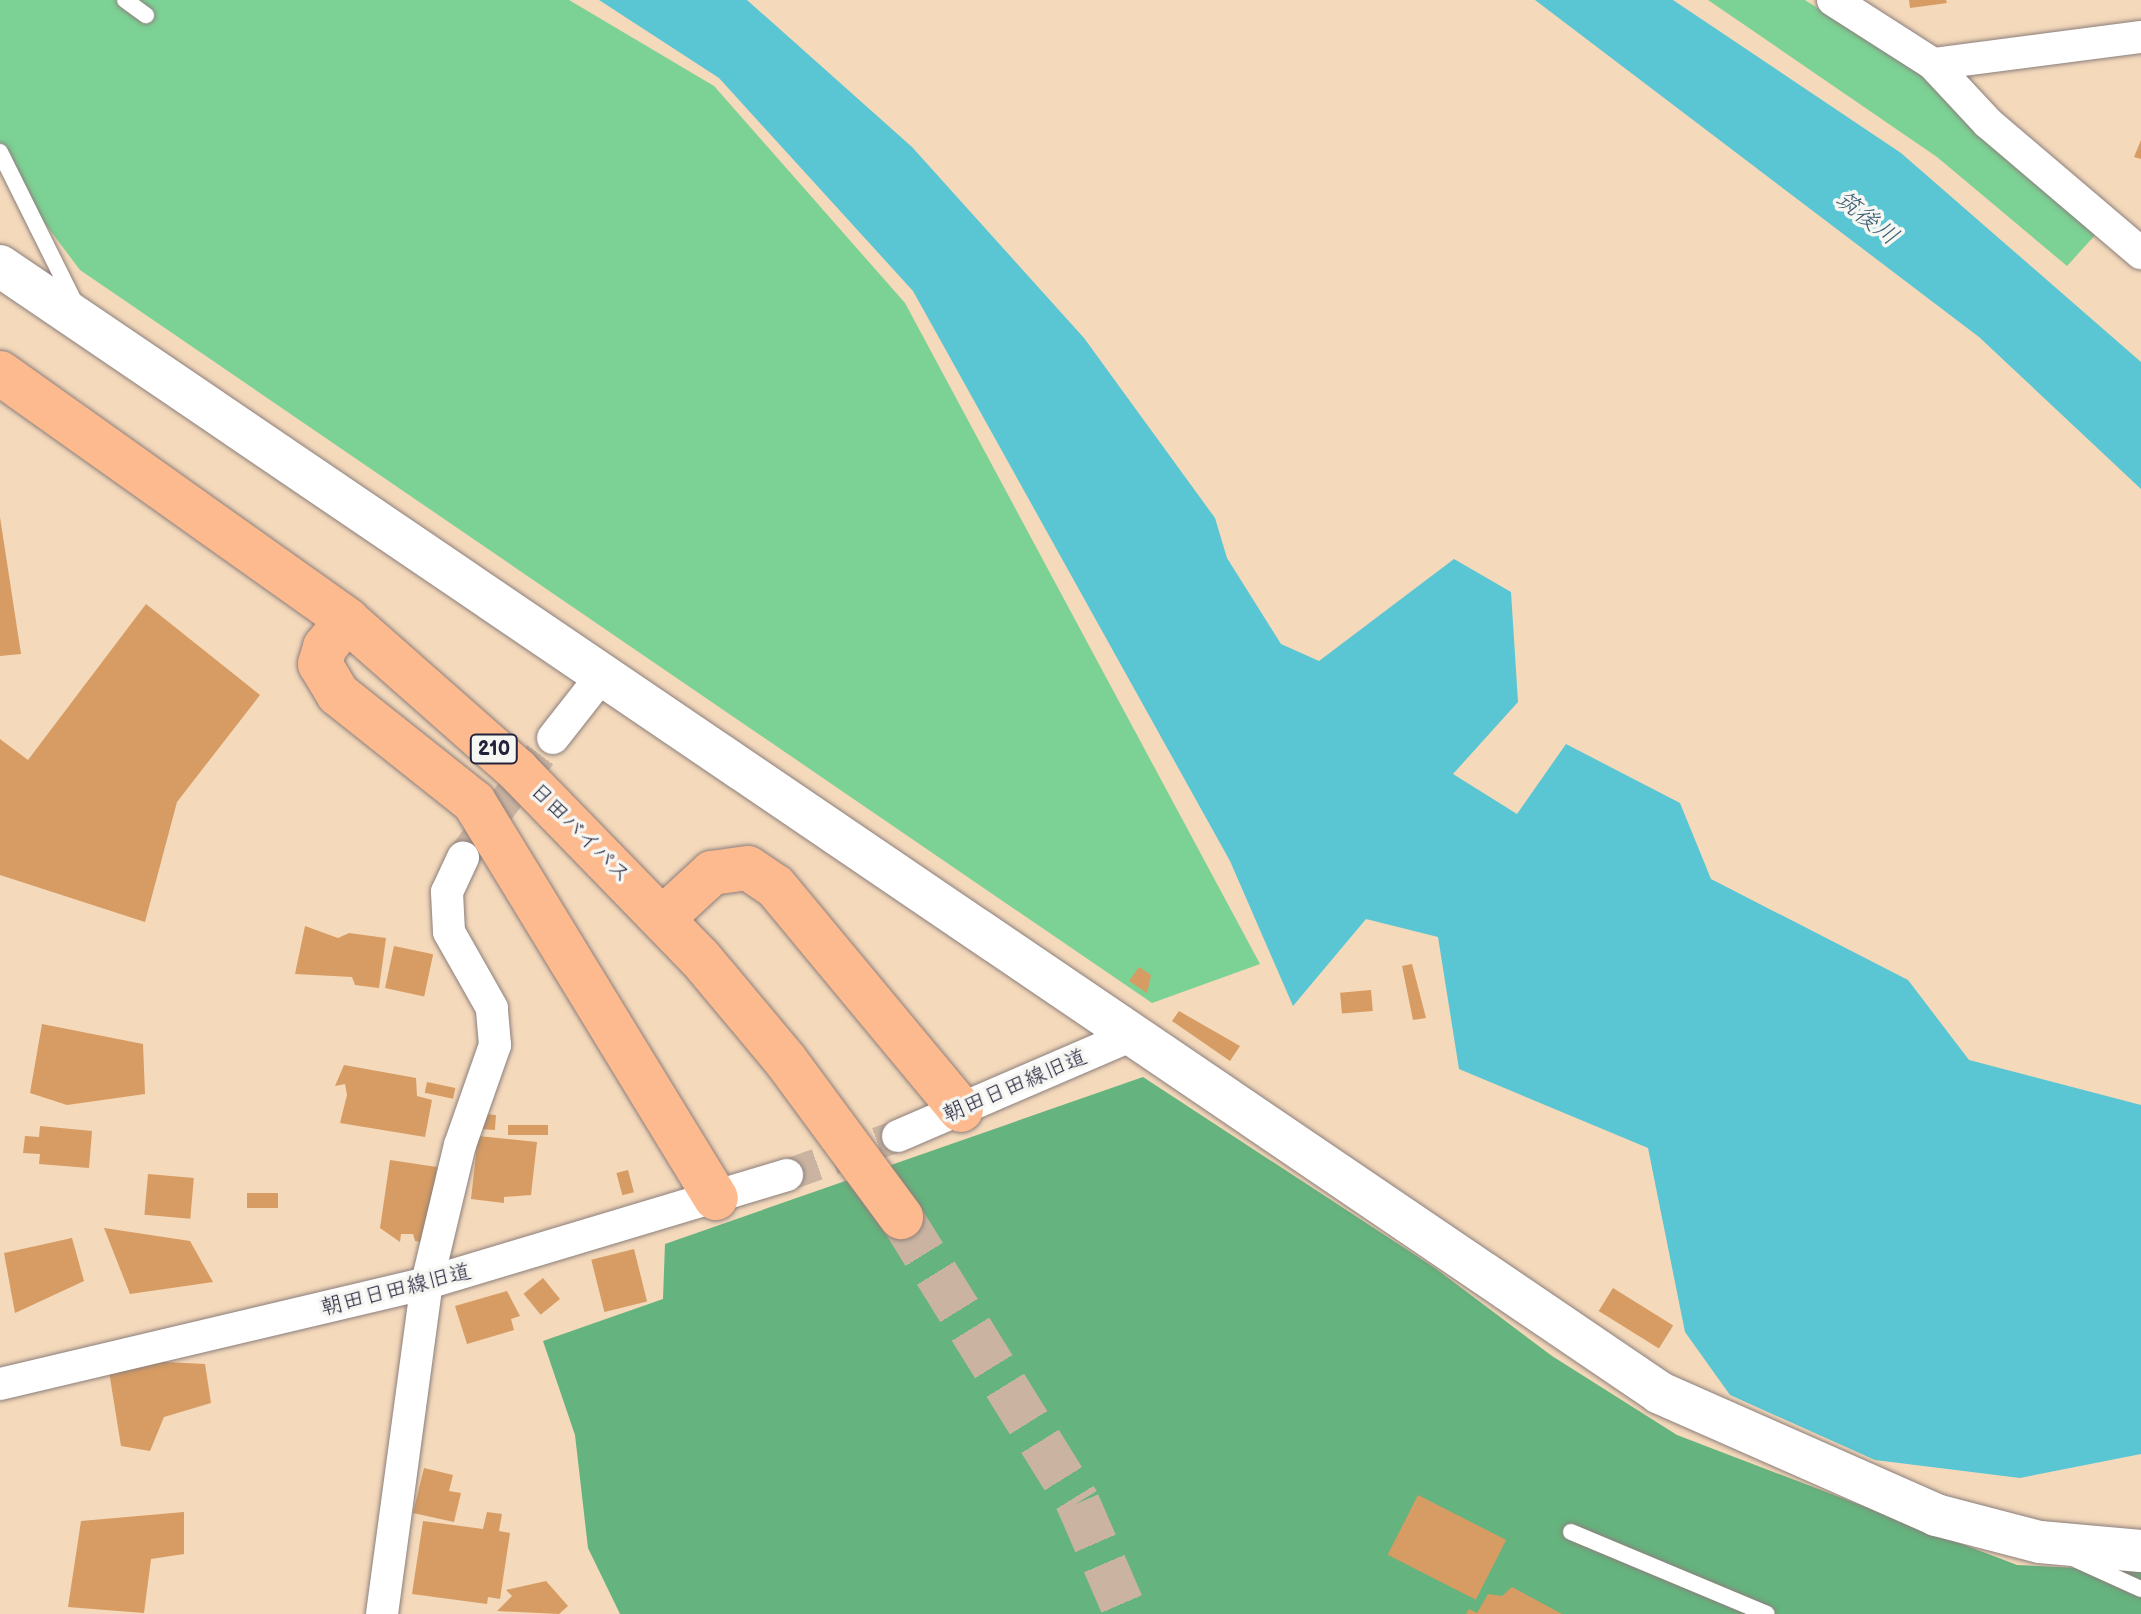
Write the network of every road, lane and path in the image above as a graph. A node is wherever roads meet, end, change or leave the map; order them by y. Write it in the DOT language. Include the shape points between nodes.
graph roads {
  1 [pos="125,0"];
  2 [pos="1842,2"];
  3 [pos="146,15"];
  4 [pos="2141,37"];
  5 [pos="1933,64"];
  6 [pos="0,152"];
  7 [pos="2141,253"];
  8 [pos="0,266"];
  9 [pos="84,322"];
  10 [pos="0,373"];
  11 [pos="347,620"];
  12 [pos="604,673"];
  13 [pos="553,738"];
  14 [pos="463,857"];
  15 [pos="663,918"];
  16 [pos="1132,1035"];
  17 [pos="961,1110"];
  18 [pos="898,1136"];
  19 [pos="787,1175"];
  20 [pos="716,1198"];
  21 [pos="901,1217"];
  22 [pos="427,1283"];
  23 [pos="0,1384"];
  24 [pos="1571,1532"];
  25 [pos="2040,1542"];
  26 [pos="2141,1551"];
  27 [pos="2141,1589"];
  28 [pos="382,1614"];
  29 [pos="1767,1614"];
  1 -- 3 [label="lane"];
  2 -- 5 [label="street"];
  4 -- 5 [label="street"];
  5 -- 7 [label="street" via="1988,123"];
  6 -- 9 [label="lane"];
  8 -- 9 [label="street"];
  9 -- 12 [label="street"];
  10 -- 11 [label="highway, 日田バイパス / 210"];
  11 -- 15 [label="highway, 日田バイパス / 210" via="517,770"];
  11 -- 20 [label="highway" via="325,647 320,664 338,694 474,802"];
  12 -- 13 [label="street"];
  12 -- 16 [label="street"];
  14 -- 22 [label="street" via="447,892 449,932 492,1008 495,1045 460,1145"];
  15 -- 17 [label="highway" via="712,873 748,868 775,886"];
  15 -- 21 [label="highway, 日田バイパス / 210" via="786,1061"];
  16 -- 17 [label="street, 朝田日田線旧道"];
  16 -- 25 [label="street" via="1660,1393 1936,1515"];
  17 -- 18 [label="street, 朝田日田線旧道"];
  19 -- 20 [label="street, 朝田日田線旧道"];
  20 -- 22 [label="street, 朝田日田線旧道"];
  22 -- 23 [label="street, 朝田日田線旧道"];
  22 -- 28 [label="street"];
  24 -- 29 [label="lane"];
  25 -- 26 [label="street"];
  25 -- 27 [label="lane"];
}
